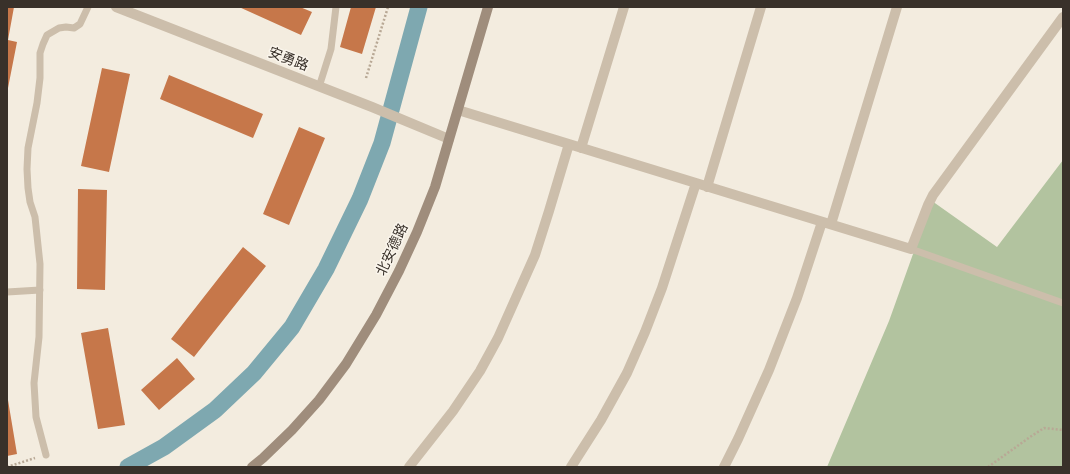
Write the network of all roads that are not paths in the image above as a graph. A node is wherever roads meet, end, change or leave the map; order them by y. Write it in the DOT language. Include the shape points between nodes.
graph roads {
  1 [pos="88,7"];
  2 [pos="116,7"];
  3 [pos="336,7"];
  4 [pos="488,7"];
  5 [pos="624,7"];
  6 [pos="761,7"];
  7 [pos="897,7"];
  8 [pos="1063,17"];
  9 [pos="319,87"];
  10 [pos="458,110"];
  11 [pos="449,139"];
  12 [pos="569,144"];
  13 [pos="582,148"];
  14 [pos="696,183"];
  15 [pos="707,187"];
  16 [pos="826,223"];
  17 [pos="911,249"];
  18 [pos="40,290"];
  19 [pos="7,292"];
  20 [pos="1063,303"];
  21 [pos="46,455"];
  22 [pos="252,467"];
  23 [pos="409,467"];
  24 [pos="571,467"];
  25 [pos="724,467"];
  1 -- 18 [label="lane" via="80,24 74,28 59,28 47,35 40,53 40,78 27,169 30,202 35,217"];
  2 -- 9 [label="street, 安勇路"];
  3 -- 9 [label="lane" via="331,49"];
  4 -- 10 [label="street, 北安德路"];
  5 -- 13 [label="street"];
  6 -- 15 [label="street"];
  7 -- 16 [label="street"];
  8 -- 17 [label="street" via="934,194"];
  9 -- 11 [label="street, 安勇路"];
  10 -- 11 [label="street, 北安德路"];
  10 -- 12 [label="street"];
  11 -- 22 [label="street, 北安德路" via="435,187 417,232 376,315 346,364 319,400 292,430"];
  12 -- 13 [label="street"];
  12 -- 23 [label="street" via="535,255 498,338 480,371"];
  13 -- 14 [label="street"];
  14 -- 15 [label="street"];
  14 -- 24 [label="street" via="662,288 627,373"];
  15 -- 16 [label="street"];
  16 -- 17 [label="street"];
  16 -- 25 [label="street" via="770,370"];
  17 -- 20 [label="lane"];
  18 -- 19 [label="lane"];
  18 -- 21 [label="lane" via="39,337 34,382 36,417"];
}
